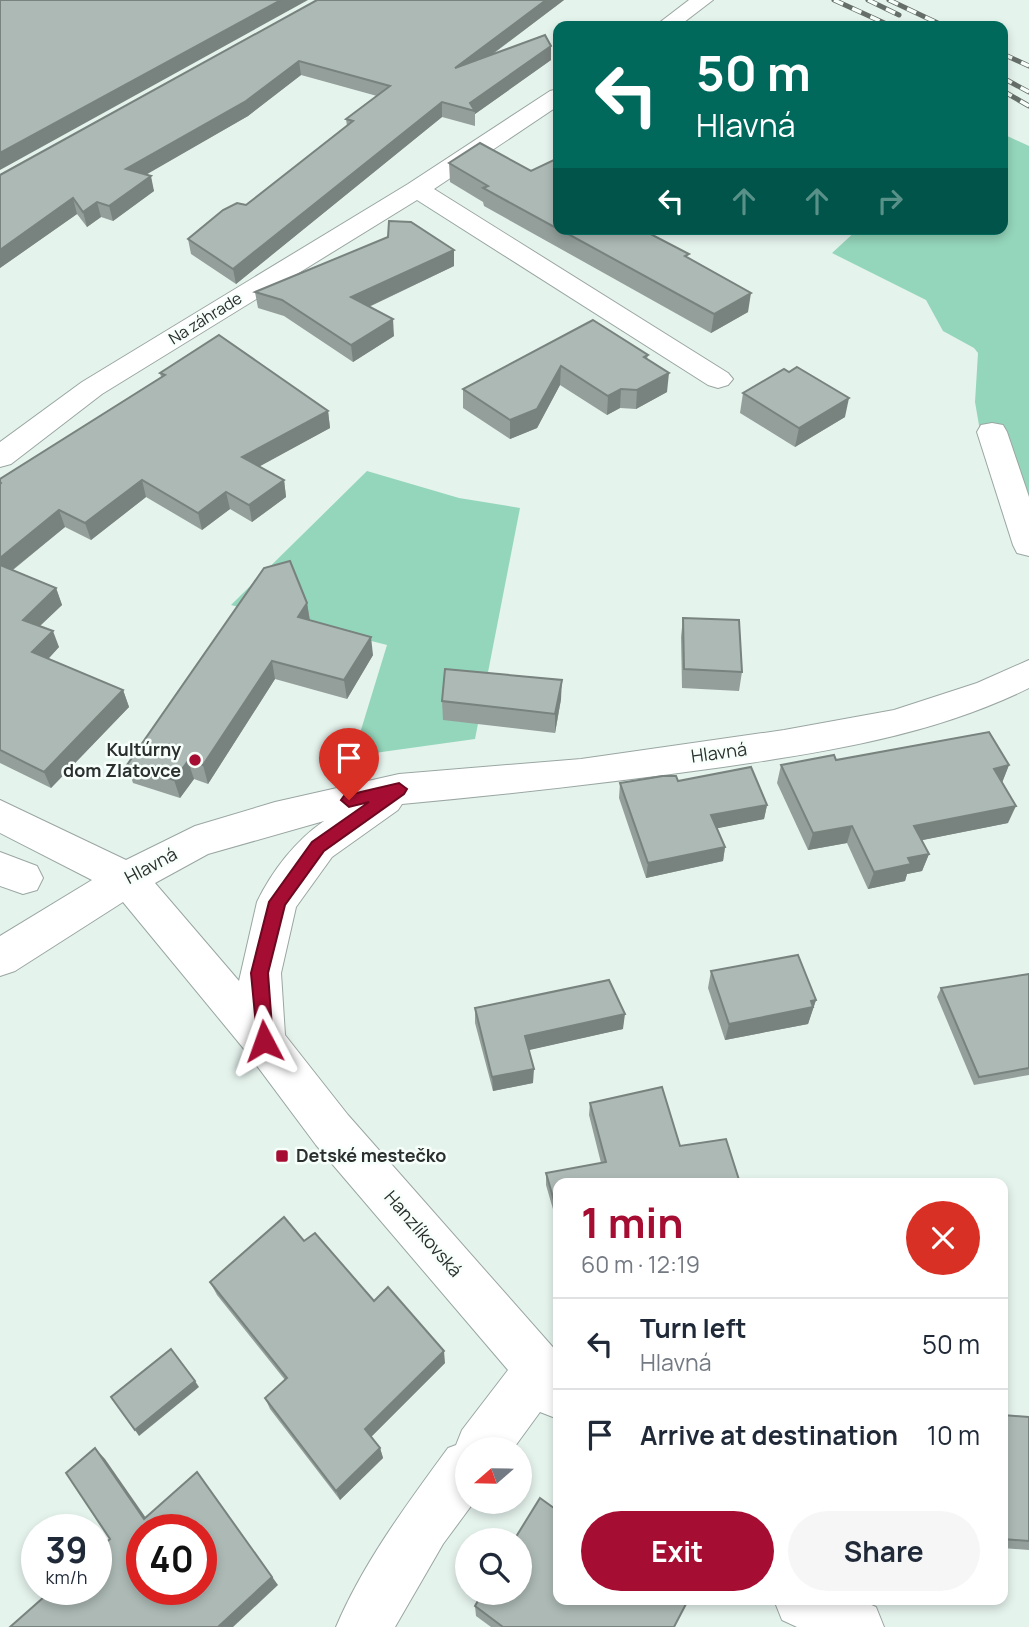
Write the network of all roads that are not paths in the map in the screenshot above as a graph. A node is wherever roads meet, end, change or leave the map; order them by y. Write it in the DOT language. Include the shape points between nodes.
graph roads {
  1 [pos="703,0"];
  2 [pos="672,21"];
  3 [pos="553,99"];
  4 [pos="417,189"];
  5 [pos="718,379"];
  6 [pos="992,432"];
  7 [pos="0,457"];
  8 [pos="1029,545"];
  9 [pos="1029,673"];
  10 [pos="399,789"];
  11 [pos="0,815"];
  12 [pos="127,879"];
  13 [pos="0,958"];
  14 [pos="264,1041"];
  15 [pos="549,1383"];
  16 [pos="493,1437"];
  17 [pos="455,1483"];
  18 [pos="812,1605"];
  19 [pos="364,1627"];
  20 [pos="856,1627"];
  1 -- 2 [label="street"];
  3 -- 4 [label="street, Na záhrade"];
  4 -- 5 [label="street"];
  4 -- 7 [label="street, Na záhrade" via="92,388"];
  6 -- 8 [label="street"];
  9 -- 10 [label="street, Hlavná" via="990,692 895,723 784,744 581,773"];
  10 -- 12 [label="street, Hlavná" via="275,817 195,842"];
  10 -- 14 [label="street" via="318,846 277,902 260,973"];
  11 -- 12 [label="street"];
  12 -- 13 [label="street, Hlavná"];
  12 -- 14 [label="street, Hanzlíkovská"];
  14 -- 15 [label="street, Hanzlíkovská" via="332,1130"];
  15 -- 16 [label="street"];
  17 -- 19 [label="street" via="424,1525"];
  18 -- 20 [label="street"];
}
